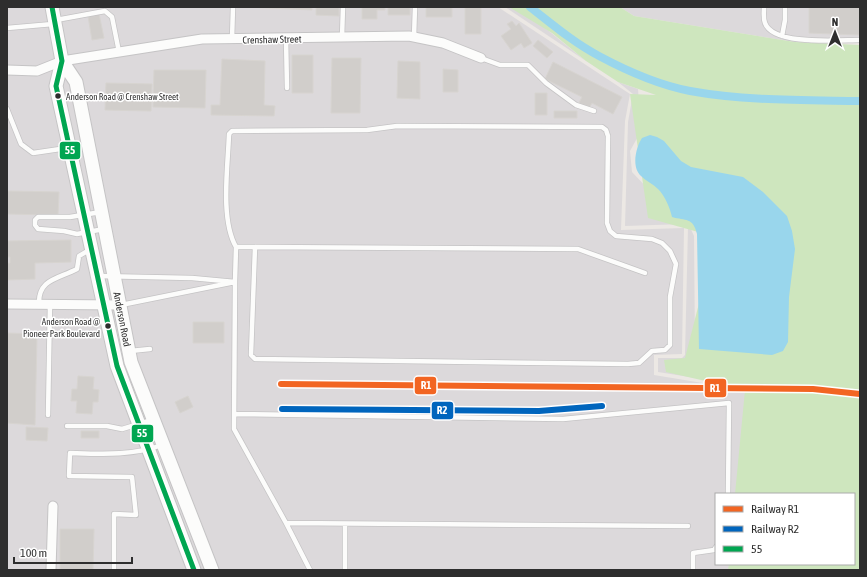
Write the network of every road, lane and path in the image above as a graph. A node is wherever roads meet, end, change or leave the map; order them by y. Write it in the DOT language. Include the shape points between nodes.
graph roads {
  1 [pos="52,7"];
  2 [pos="233,7"];
  3 [pos="343,7"];
  4 [pos="415,7"];
  5 [pos="764,7"];
  6 [pos="785,7"];
  7 [pos="55,22"];
  8 [pos="7,28"];
  9 [pos="782,36"];
  10 [pos="342,37"];
  11 [pos="414,37"];
  12 [pos="286,38"];
  13 [pos="232,39"];
  14 [pos="860,40"];
  15 [pos="119,52"];
  16 [pos="481,58"];
  17 [pos="62,61"];
  18 [pos="7,70"];
  19 [pos="287,88"];
  20 [pos="7,108"];
  21 [pos="594,111"];
  22 [pos="69,148"];
  23 [pos="101,212"];
  24 [pos="83,215"];
  25 [pos="104,229"];
  26 [pos="87,232"];
  27 [pos="236,247"];
  28 [pos="255,247"];
  29 [pos="90,248"];
  30 [pos="645,273"];
  31 [pos="113,275"];
  32 [pos="96,276"];
  33 [pos="235,282"];
  34 [pos="7,304"];
  35 [pos="39,304"];
  36 [pos="50,304"];
  37 [pos="103,305"];
  38 [pos="119,305"];
  39 [pos="150,349"];
  40 [pos="128,351"];
  41 [pos="234,414"];
  42 [pos="48,415"];
  43 [pos="153,420"];
  44 [pos="138,425"];
  45 [pos="67,426"];
  46 [pos="163,445"];
  47 [pos="148,450"];
  48 [pos="728,493"];
  49 [pos="53,506"];
  50 [pos="286,523"];
  51 [pos="345,524"];
  52 [pos="688,526"];
  53 [pos="715,548"];
  54 [pos="51,570"];
  55 [pos="114,570"];
  56 [pos="194,570"];
  57 [pos="212,570"];
  58 [pos="310,570"];
  59 [pos="345,570"];
  60 [pos="693,570"];
  1 -- 7 [label="main road, Anderson Road"];
  2 -- 13 [label="lane"];
  3 -- 10 [label="lane"];
  4 -- 11 [label="lane"];
  5 -- 9 [label="lane" via="764,22 769,29"];
  6 -- 9 [label="lane"];
  7 -- 8 [label="lane"];
  7 -- 15 [label="lane" via="104,11 112,17"];
  7 -- 17 [label="main road, Anderson Road"];
  9 -- 14 [label="lane" via="799,40"];
  10 -- 11 [label="street, Crenshaw Street"];
  10 -- 12 [label="street, Crenshaw Street"];
  11 -- 16 [label="street, Crenshaw Street" via="443,43"];
  12 -- 13 [label="street, Crenshaw Street"];
  12 -- 19 [label="lane"];
  13 -- 15 [label="street, Crenshaw Street" via="202,40"];
  15 -- 17 [label="street, Crenshaw Street"];
  16 -- 21 [label="lane" via="500,65 528,65 546,83 576,105"];
  17 -- 18 [label="street, Crenshaw Street" via="37,71"];
  17 -- 22 [label="main road, Anderson Road" via="56,86"];
  17 -- 23 [label="main road, Anderson Road" via="76,82"];
  20 -- 22 [label="lane" via="21,144 33,153"];
  22 -- 24 [label="main road, Anderson Road"];
  23 -- 24 [label="lane"];
  23 -- 25 [label="main road, Anderson Road"];
  24 -- 26 [label="main road, Anderson Road"];
  24 -- 26 [label="lane" via="38,217 35,225 38,229 77,234"];
  25 -- 26 [label="lane"];
  25 -- 31 [label="main road, Anderson Road"];
  26 -- 29 [label="main road, Anderson Road"];
  27 -- 28 [label="lane"];
  27 -- 28 [label="lane" via="227,220 228,134 232,131 367,130 397,126 602,127 608,136 607,224 610,231 616,236 652,239 662,243 670,251 676,264 670,297 670,345 665,350 652,351 639,363 628,364 255,359 251,355"];
  27 -- 33 [label="lane"];
  28 -- 30 [label="lane" via="578,249"];
  29 -- 32 [label="main road, Anderson Road"];
  29 -- 35 [label="lane" via="79,256 77,269 45,284 39,293"];
  31 -- 32 [label="lane"];
  31 -- 33 [label="lane"];
  31 -- 38 [label="main road, Anderson Road"];
  32 -- 37 [label="main road, Anderson Road"];
  33 -- 38 [label="lane"];
  33 -- 41 [label="lane"];
  34 -- 35 [label="street"];
  35 -- 36 [label="street"];
  36 -- 37 [label="street"];
  36 -- 42 [label="lane"];
  37 -- 38 [label="street"];
  37 -- 44 [label="main road, Anderson Road" via="117,366"];
  38 -- 40 [label="main road, Anderson Road"];
  39 -- 40 [label="lane"];
  40 -- 43 [label="main road, Anderson Road"];
  41 -- 48 [label="lane" via="563,419 728,403"];
  41 -- 50 [label="lane" via="234,429"];
  43 -- 44 [label="lane"];
  43 -- 46 [label="main road, Anderson Road"];
  44 -- 45 [label="lane" via="122,429 107,426"];
  44 -- 47 [label="main road, Anderson Road"];
  46 -- 47 [label="lane"];
  46 -- 57 [label="main road, Anderson Road"];
  47 -- 55 [label="lane" via="123,454 70,453 69,476 132,477 136,515 114,514"];
  47 -- 56 [label="main road, Anderson Road"];
  49 -- 54 [label="street"];
  50 -- 51 [label="lane"];
  50 -- 58 [label="lane"];
  51 -- 52 [label="lane"];
  51 -- 59 [label="lane"];
  53 -- 60 [label="lane" via="693,553"];
}
